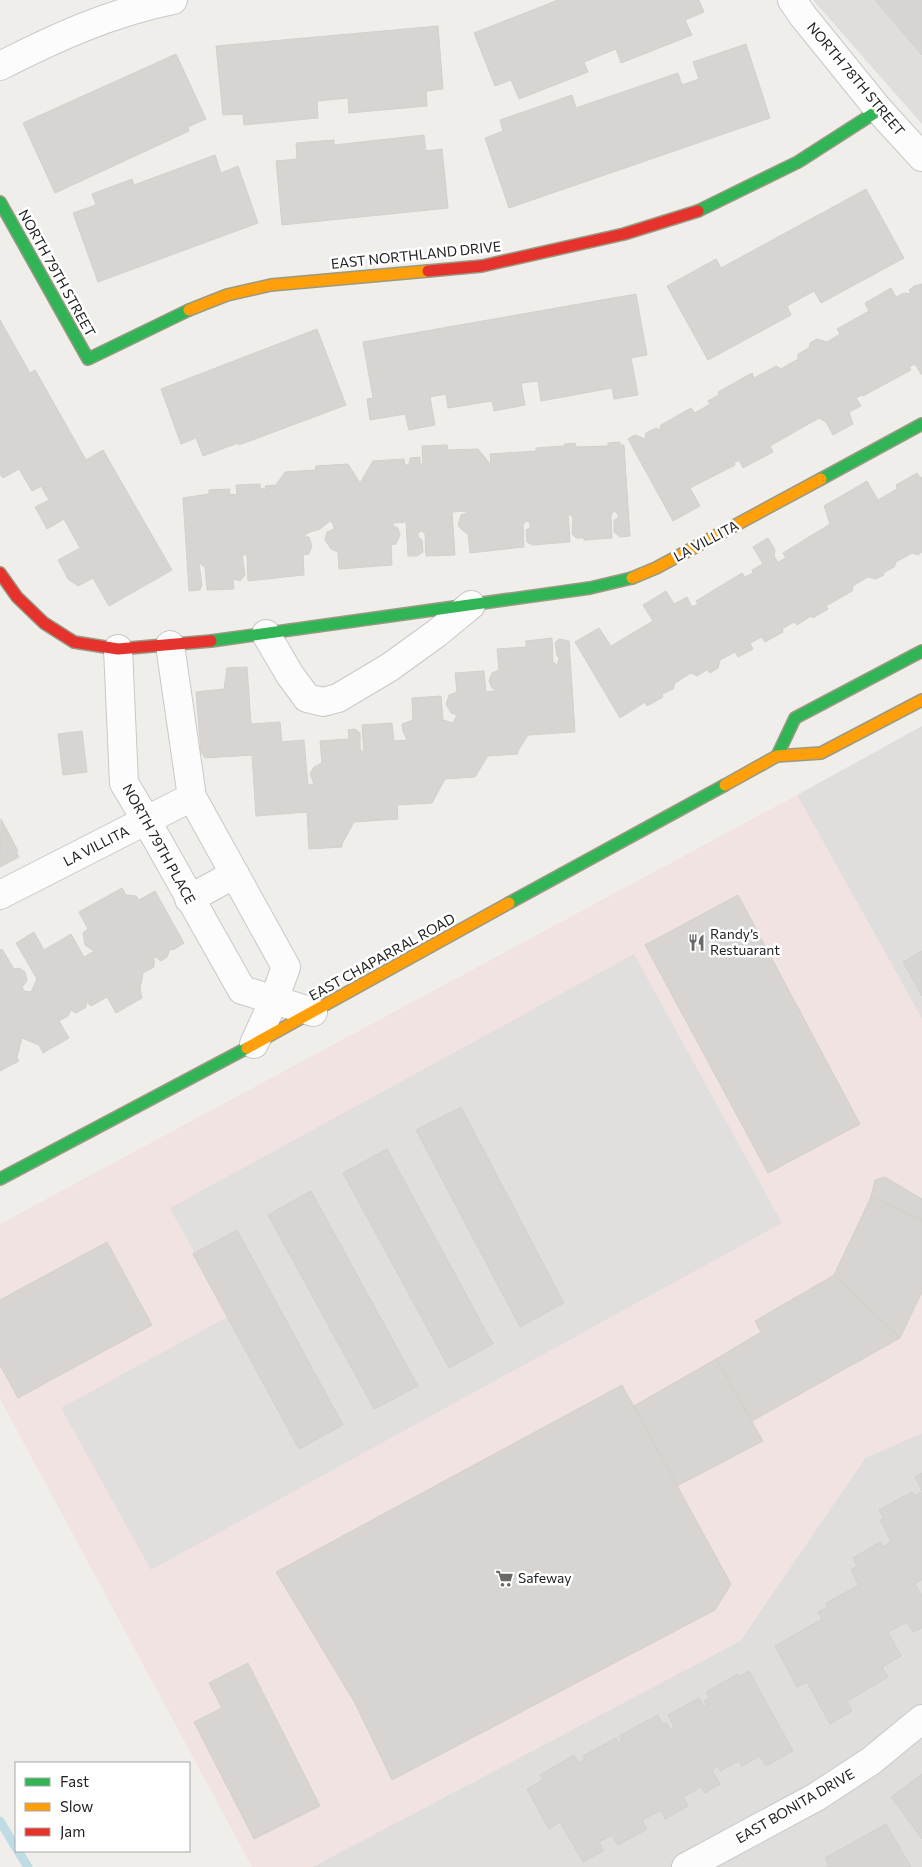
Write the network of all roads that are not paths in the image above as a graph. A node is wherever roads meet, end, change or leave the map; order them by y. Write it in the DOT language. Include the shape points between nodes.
graph roads {
  1 [pos="173,0"];
  2 [pos="792,0"];
  3 [pos="0,66"];
  4 [pos="879,110"];
  5 [pos="922,157"];
  6 [pos="0,202"];
  7 [pos="88,359"];
  8 [pos="922,424"];
  9 [pos="0,573"];
  10 [pos="471,605"];
  11 [pos="266,634"];
  12 [pos="170,645"];
  13 [pos="118,649"];
  14 [pos="922,651"];
  15 [pos="922,700"];
  16 [pos="777,756"];
  17 [pos="192,797"];
  18 [pos="146,820"];
  19 [pos="236,874"];
  20 [pos="0,895"];
  21 [pos="190,900"];
  22 [pos="274,1000"];
  23 [pos="313,1012"];
  24 [pos="254,1044"];
  25 [pos="0,1179"];
  26 [pos="922,1719"];
  27 [pos="686,1867"];
  1 -- 3 [label="street" via="99,21"];
  2 -- 4 [label="street, NORTH 78TH STREET"];
  4 -- 5 [label="street, NORTH 78TH STREET"];
  4 -- 7 [label="street, EAST NORTHLAND DRIVE" via="798,162 702,210 624,234 482,266 271,285 227,294"];
  6 -- 7 [label="street, NORTH 79TH STREET"];
  8 -- 10 [label="street, LA VILLITA" via="636,577 590,588"];
  9 -- 13 [label="street" via="17,597 44,623 74,642"];
  10 -- 11 [label="street, LA VILLITA"];
  10 -- 11 [label="street" via="390,668 338,698 323,702 308,698"];
  11 -- 12 [label="street, LA VILLITA"];
  12 -- 13 [label="street, LA VILLITA"];
  12 -- 17 [label="street"];
  13 -- 18 [label="street, NORTH 79TH PLACE" via="124,783"];
  14 -- 16 [label="street" via="795,718"];
  15 -- 16 [label="street, EAST CHAPARRAL ROAD" via="821,753"];
  16 -- 23 [label="street, EAST CHAPARRAL ROAD"];
  17 -- 18 [label="street, LA VILLITA"];
  17 -- 19 [label="street"];
  18 -- 20 [label="street, LA VILLITA"];
  18 -- 21 [label="street, NORTH 79TH PLACE"];
  19 -- 21 [label="street"];
  19 -- 22 [label="street" via="286,967"];
  21 -- 22 [label="street, NORTH 79TH PLACE" via="242,990"];
  22 -- 23 [label="street, NORTH 79TH PLACE"];
  22 -- 24 [label="street"];
  23 -- 24 [label="street, EAST CHAPARRAL ROAD"];
  24 -- 25 [label="street, EAST CHAPARRAL ROAD"];
  26 -- 27 [label="street, EAST BONITA DRIVE" via="871,1761 816,1797"];
}
